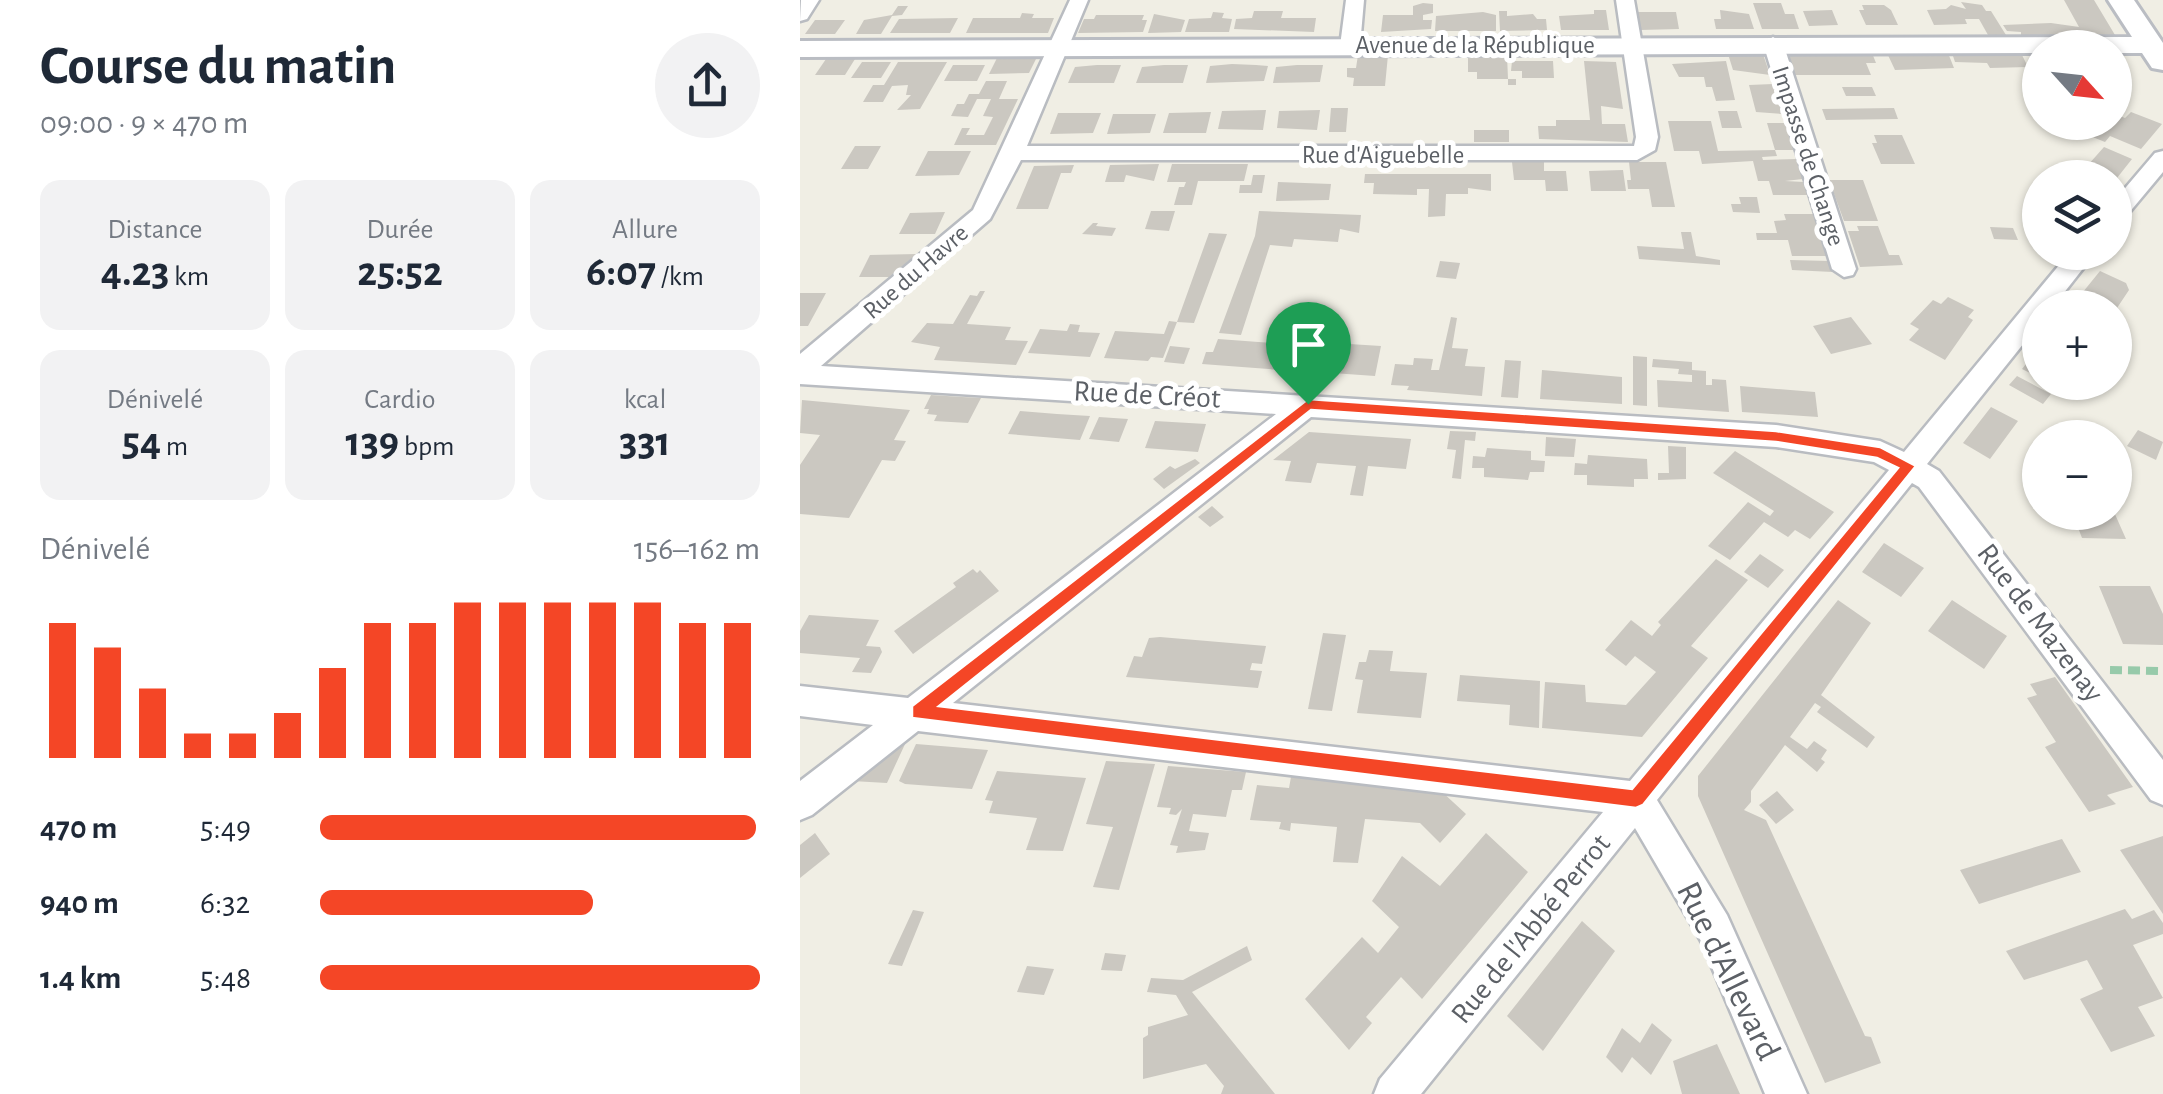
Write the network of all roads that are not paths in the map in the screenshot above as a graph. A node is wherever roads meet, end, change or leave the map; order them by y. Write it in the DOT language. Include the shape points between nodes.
graph roads {
  1 [pos="810,0"];
  2 [pos="1079,0"];
  3 [pos="1355,0"];
  4 [pos="1625,0"];
  5 [pos="2121,0"];
  6 [pos="800,15"];
  7 [pos="1773,43"];
  8 [pos="1632,44"];
  9 [pos="1350,46"];
  10 [pos="1058,48"];
  11 [pos="800,49"];
  12 [pos="2158,52"];
  13 [pos="1014,153"];
  14 [pos="2163,158"];
  15 [pos="2132,195"];
  16 [pos="1844,269"];
  17 [pos="2069,270"];
  18 [pos="800,372"];
  19 [pos="1308,404"];
  20 [pos="1908,466"];
  21 [pos="800,701"];
  22 [pos="918,712"];
  23 [pos="2163,788"];
  24 [pos="1636,799"];
  25 [pos="800,803"];
  26 [pos="1396,1094"];
  27 [pos="1786,1094"];
  1 -- 6 [label="street"];
  2 -- 10 [label="street, Rue du Havre"];
  3 -- 9 [label="street"];
  4 -- 8 [label="street"];
  5 -- 12 [label="street"];
  7 -- 8 [label="street, Avenue de la République"];
  7 -- 12 [label="street, Avenue de la République"];
  7 -- 16 [label="street, Impasse de Change"];
  8 -- 9 [label="street, Avenue de la République"];
  8 -- 13 [label="street, Rue d'Aiguebelle" via="1647,145 1624,156"];
  9 -- 10 [label="street, Avenue de la République"];
  10 -- 11 [label="street, Avenue de la République"];
  10 -- 13 [label="street, Rue du Havre"];
  13 -- 18 [label="street, Rue du Havre" via="982,214"];
  14 -- 15 [label="street"];
  17 -- 20 [label="street, Rue de l'Abbé Perrot"];
  18 -- 19 [label="street, Rue de Créot"];
  19 -- 20 [label="street, Rue de Créot" via="1776,436 1880,452"];
  19 -- 22 [label="street"];
  20 -- 23 [label="street, Rue de Mazenay" via="1929,479"];
  20 -- 24 [label="street, Rue de l'Abbé Perrot"];
  21 -- 22 [label="street"];
  22 -- 24 [label="street"];
  22 -- 25 [label="street"];
  24 -- 26 [label="street, Rue de l'Abbé Perrot"];
  24 -- 27 [label="street, Rue d'Allevard" via="1714,928"];
}
